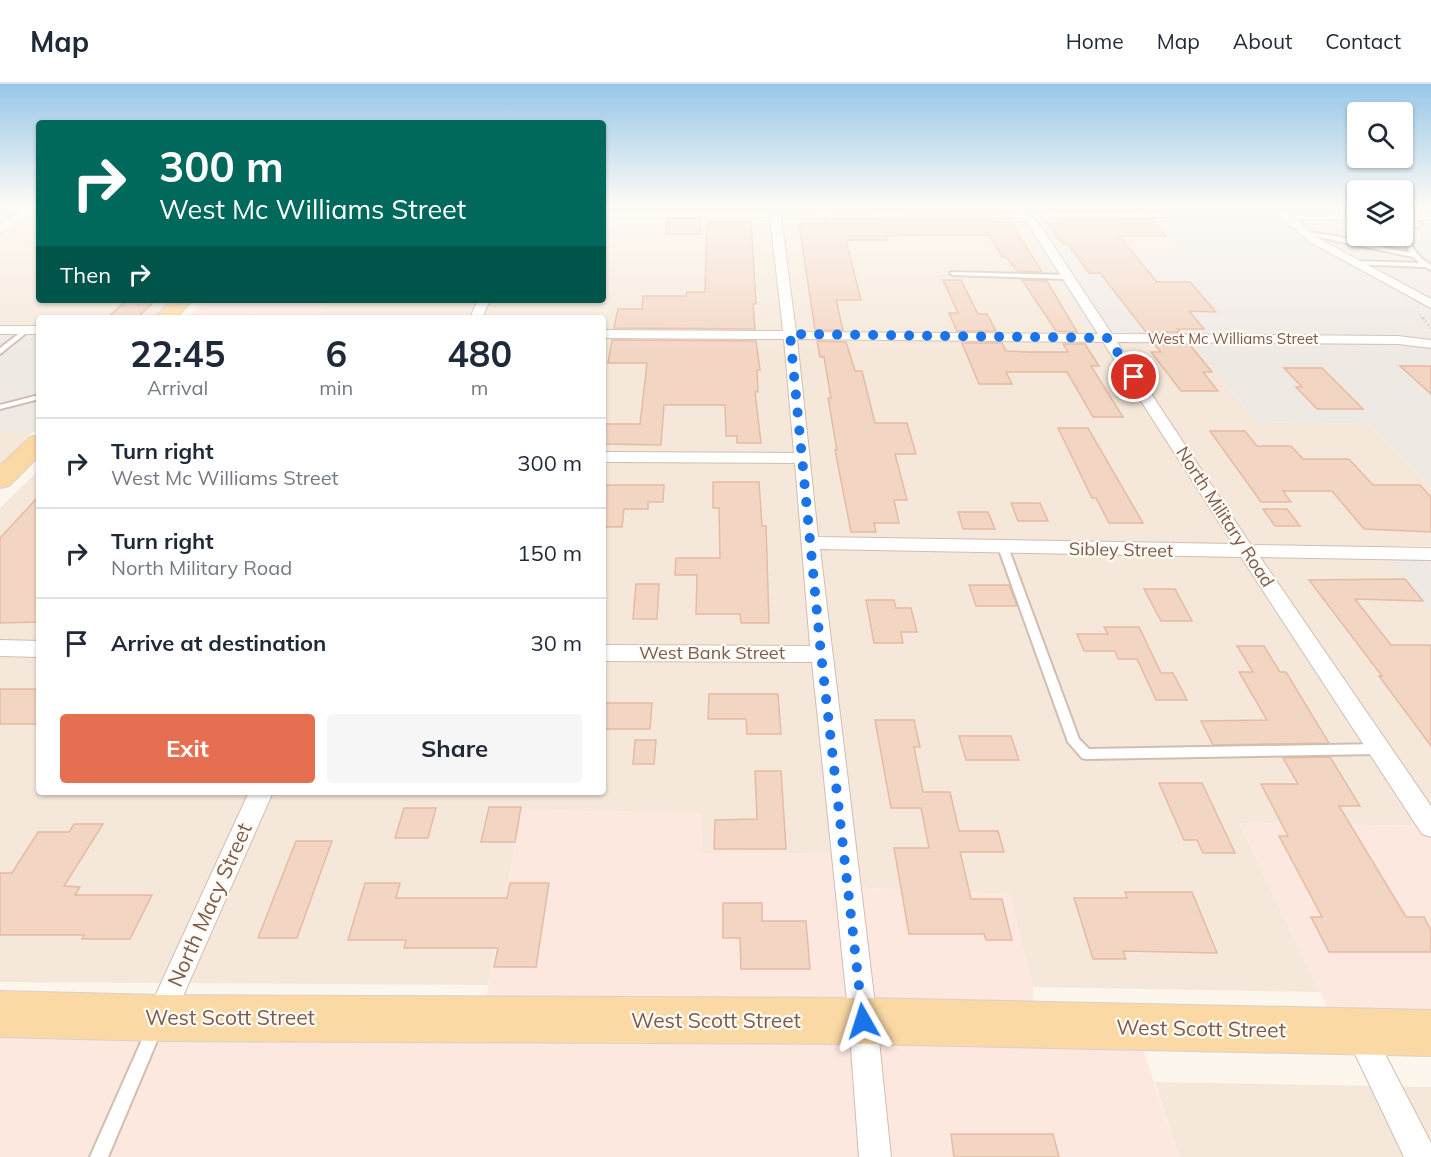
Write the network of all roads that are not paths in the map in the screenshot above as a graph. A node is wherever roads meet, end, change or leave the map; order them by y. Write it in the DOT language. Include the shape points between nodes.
graph roads {
  1 [pos="780,255"];
  2 [pos="1054,255"];
  3 [pos="1342,255"];
  4 [pos="1413,255"];
  5 [pos="1353,262"];
  6 [pos="1428,267"];
  7 [pos="953,273"];
  8 [pos="1068,277"];
  9 [pos="180,303"];
  10 [pos="1431,304"];
  11 [pos="167,315"];
  12 [pos="0,330"];
  13 [pos="33,330"];
  14 [pos="606,334"];
  15 [pos="790,334"];
  16 [pos="1108,338"];
  17 [pos="1431,344"];
  18 [pos="0,352"];
  19 [pos="36,398"];
  20 [pos="0,407"];
  21 [pos="35,450"];
  22 [pos="606,456"];
  23 [pos="802,458"];
  24 [pos="0,480"];
  25 [pos="811,543"];
  26 [pos="1003,547"];
  27 [pos="1247,552"];
  28 [pos="1431,554"];
  29 [pos="0,648"];
  30 [pos="36,649"];
  31 [pos="606,652"];
  32 [pos="821,654"];
  33 [pos="1379,749"];
  34 [pos="260,795"];
  35 [pos="1431,826"];
  36 [pos="0,1014"];
  37 [pos="159,1018"];
  38 [pos="863,1021"];
  39 [pos="1359,1033"];
  40 [pos="1431,1033"];
  41 [pos="99,1157"];
  42 [pos="875,1157"];
  43 [pos="1421,1157"];
  1 -- 15 [label="street"];
  2 -- 8 [label="street, North Military Road"];
  3 -- 5 [label="street"];
  4 -- 6 [label="lane"];
  5 -- 6 [label="lane"];
  5 -- 10 [label="street"];
  7 -- 8 [label="lane"];
  8 -- 16 [label="street, North Military Road"];
  9 -- 11 [label="main road"];
  12 -- 13 [label="street"];
  13 -- 18 [label="lane"];
  14 -- 15 [label="street, West Mc Williams Street"];
  15 -- 16 [label="street, West Mc Williams Street"];
  15 -- 23 [label="street"];
  16 -- 17 [label="street, West Mc Williams Street" via="1398,340"];
  16 -- 27 [label="street, North Military Road"];
  19 -- 20 [label="lane"];
  21 -- 24 [label="main road"];
  22 -- 23 [label="street"];
  23 -- 25 [label="street"];
  25 -- 26 [label="street, Sibley Street"];
  25 -- 32 [label="street"];
  26 -- 27 [label="street, Sibley Street"];
  26 -- 33 [label="lane" via="1074,742 1086,754"];
  27 -- 28 [label="street, Sibley Street"];
  27 -- 33 [label="street, North Military Road"];
  29 -- 30 [label="street"];
  31 -- 32 [label="street, West Bank Street"];
  32 -- 38 [label="street"];
  33 -- 35 [label="street, North Military Road"];
  34 -- 37 [label="street, North Macy Street"];
  36 -- 37 [label="main road, West Scott Street"];
  37 -- 38 [label="main road, West Scott Street"];
  37 -- 41 [label="lane"];
  38 -- 39 [label="main road, West Scott Street"];
  38 -- 42 [label="street"];
  39 -- 40 [label="main road, West Scott Street"];
  39 -- 43 [label="street"];
}
